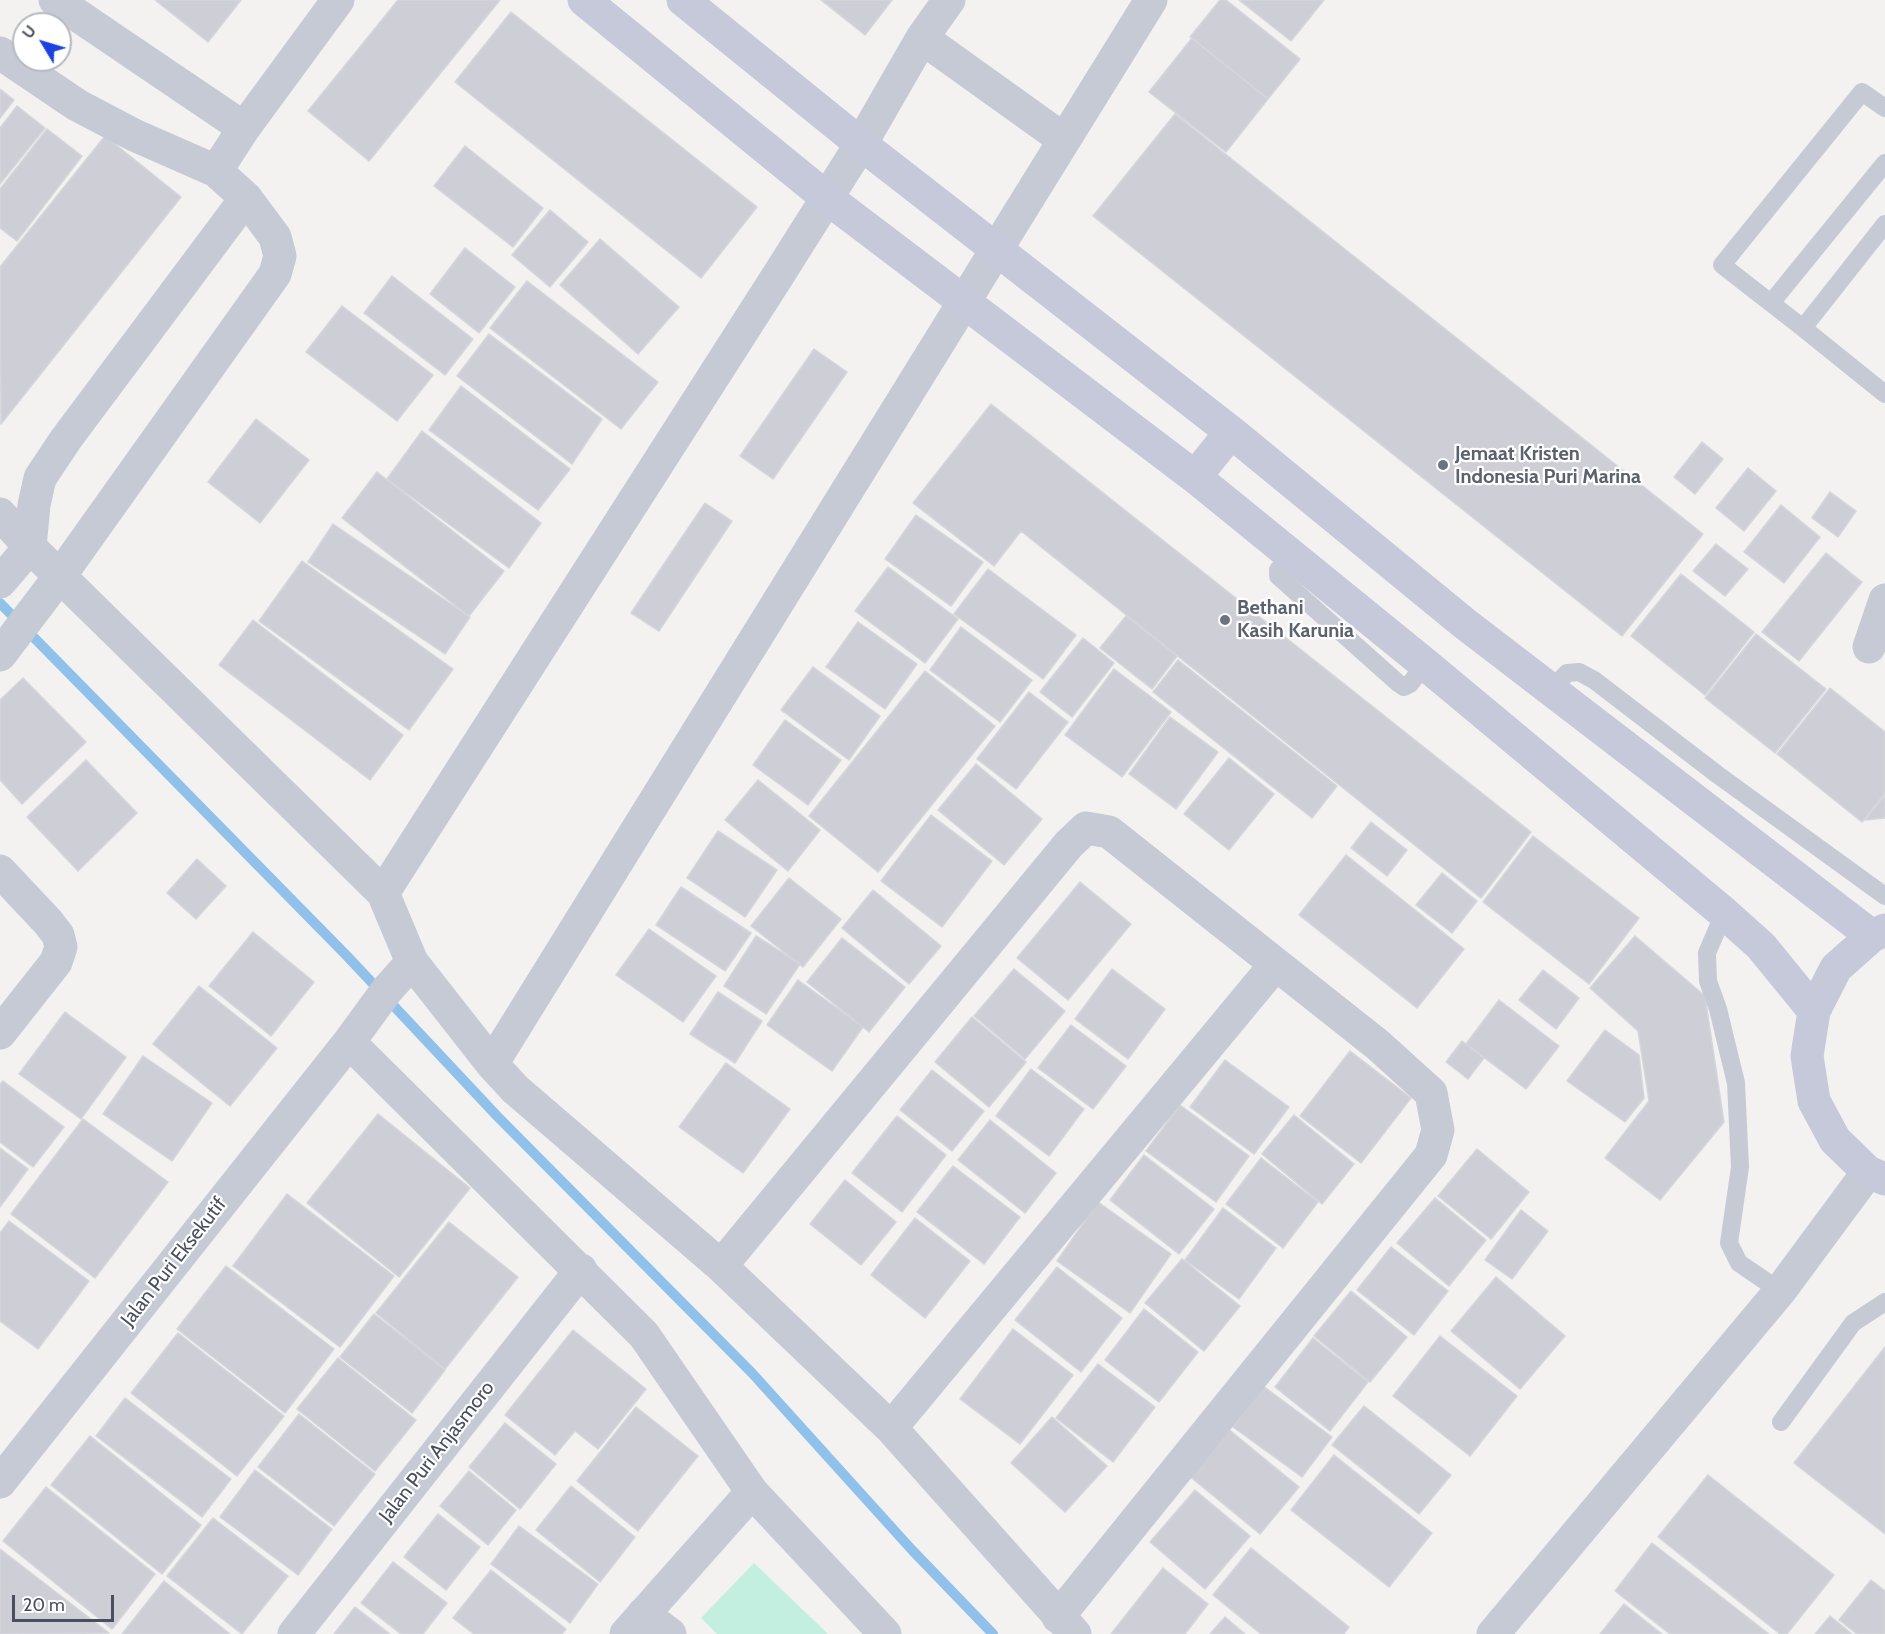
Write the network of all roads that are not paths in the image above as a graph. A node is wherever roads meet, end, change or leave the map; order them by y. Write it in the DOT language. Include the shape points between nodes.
graph roads {
  1 [pos="55,0"];
  2 [pos="338,0"];
  3 [pos="584,0"];
  4 [pos="683,0"];
  5 [pos="949,0"];
  6 [pos="1151,0"];
  7 [pos="922,38"];
  8 [pos="0,53"];
  9 [pos="1885,108"];
  10 [pos="244,128"];
  11 [pos="1063,139"];
  12 [pos="861,144"];
  13 [pos="1885,163"];
  14 [pos="216,171"];
  15 [pos="246,198"];
  16 [pos="827,198"];
  17 [pos="1885,224"];
  18 [pos="997,249"];
  19 [pos="964,301"];
  20 [pos="1771,303"];
  21 [pos="1803,328"];
  22 [pos="1885,394"];
  23 [pos="1231,432"];
  24 [pos="1195,477"];
  25 [pos="0,514"];
  26 [pos="30,547"];
  27 [pos="60,576"];
  28 [pos="0,582"];
  29 [pos="1885,600"];
  30 [pos="1869,647"];
  31 [pos="3,650"];
  32 [pos="1551,690"];
  33 [pos="1645,719"];
  34 [pos="1623,744"];
  35 [pos="1718,775"];
  36 [pos="1699,802"];
  37 [pos="0,871"];
  38 [pos="383,893"];
  39 [pos="1885,896"];
  40 [pos="1725,913"];
  41 [pos="1878,933"];
  42 [pos="412,962"];
  43 [pos="1275,965"];
  44 [pos="1814,1011"];
  45 [pos="0,1033"];
  46 [pos="353,1036"];
  47 [pos="492,1064"];
  48 [pos="1876,1176"];
  49 [pos="721,1266"];
  50 [pos="581,1270"];
  51 [pos="1780,1291"];
  52 [pos="1885,1302"];
  53 [pos="1781,1422"];
  54 [pos="891,1428"];
  55 [pos="0,1482"];
  56 [pos="752,1492"];
  57 [pos="634,1624"];
  58 [pos="1066,1626"];
  59 [pos="294,1634"];
  60 [pos="670,1634"];
  61 [pos="885,1634"];
  62 [pos="1493,1634"];
  1 -- 10 [label="street"];
  2 -- 10 [label="street"];
  3 -- 16 [label="street"];
  4 -- 12 [label="street"];
  5 -- 7 [label="street"];
  6 -- 11 [label="street"];
  7 -- 11 [label="street"];
  7 -- 12 [label="street"];
  8 -- 14 [label="street" via="77,105"];
  9 -- 20 [label="lane" via="1862,92 1722,265"];
  10 -- 14 [label="street"];
  11 -- 18 [label="street"];
  12 -- 16 [label="street"];
  12 -- 18 [label="street"];
  13 -- 20 [label="lane"];
  14 -- 15 [label="street"];
  15 -- 26 [label="street" via="40,478"];
  15 -- 27 [label="street" via="275,237 280,256 275,274"];
  16 -- 19 [label="street"];
  16 -- 38 [label="street"];
  17 -- 21 [label="lane"];
  18 -- 19 [label="street"];
  18 -- 23 [label="street"];
  19 -- 24 [label="street"];
  19 -- 47 [label="street"];
  20 -- 21 [label="lane"];
  21 -- 22 [label="lane"];
  23 -- 24 [label="street"];
  23 -- 32 [label="street"];
  24 -- 40 [label="street" via="1290,554 1375,644 1425,664"];
  25 -- 26 [label="street"];
  26 -- 27 [label="street"];
  26 -- 28 [label="street"];
  27 -- 31 [label="street"];
  27 -- 38 [label="street"];
  29 -- 30 [label="street"];
  32 -- 33 [label="lane" via="1566,673 1578,672"];
  32 -- 34 [label="street"];
  33 -- 34 [label="lane"];
  33 -- 35 [label="lane"];
  34 -- 36 [label="street"];
  35 -- 36 [label="lane"];
  35 -- 39 [label="lane"];
  36 -- 41 [label="street"];
  37 -- 45 [label="street" via="48,922 61,947 56,962"];
  38 -- 42 [label="street"];
  40 -- 44 [label="street" via="1761,946"];
  40 -- 51 [label="lane" via="1707,953 1708,981 1736,1083 1740,1167 1728,1243 1739,1263"];
  41 -- 44 [label="street" via="1836,968"];
  42 -- 46 [label="street, Jalan Puri Eksekutif"];
  42 -- 47 [label="street"];
  43 -- 49 [label="street" via="1109,832 1086,828"];
  43 -- 54 [label="street"];
  43 -- 58 [label="street" via="1378,1045 1431,1093 1438,1130 1431,1155"];
  44 -- 48 [label="street" via="1807,1056 1814,1101 1835,1140"];
  46 -- 50 [label="street"];
  46 -- 55 [label="street, Jalan Puri Eksekutif"];
  47 -- 49 [label="street" via="515,1089"];
  48 -- 51 [label="street"];
  49 -- 54 [label="street"];
  50 -- 56 [label="street" via="644,1335"];
  50 -- 59 [label="street, Jalan Puri Anjasmoro"];
  51 -- 62 [label="street"];
  52 -- 53 [label="lane" via="1853,1323"];
  54 -- 58 [label="street"];
  56 -- 57 [label="street"];
  56 -- 61 [label="street"];
  57 -- 60 [label="street"];
}
